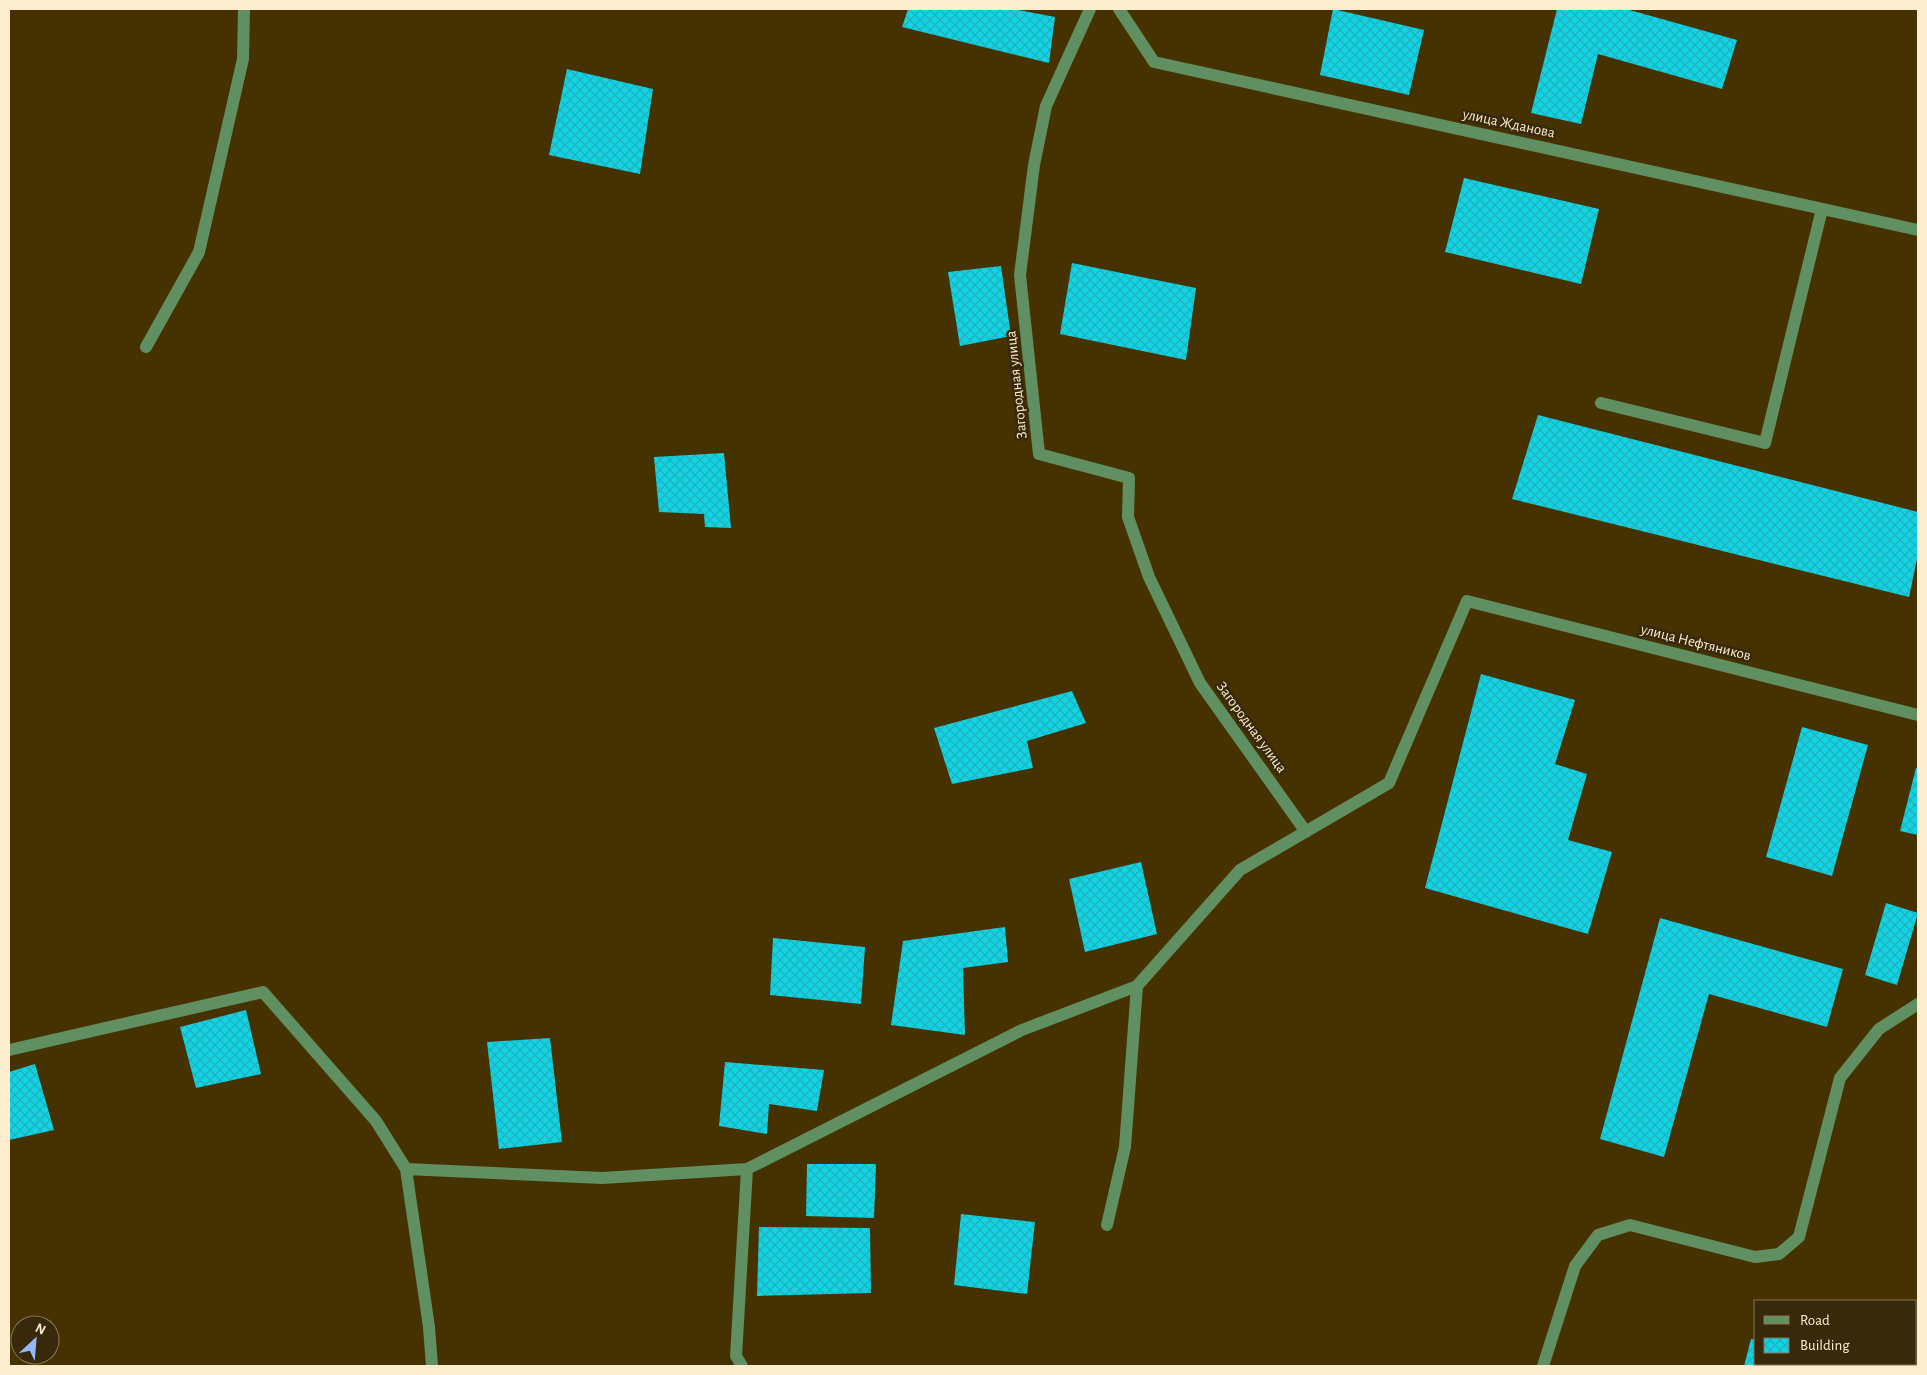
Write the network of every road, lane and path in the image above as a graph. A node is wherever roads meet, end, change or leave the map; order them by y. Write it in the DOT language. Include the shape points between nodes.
graph roads {
  1 [pos="244,9"];
  2 [pos="1090,9"];
  3 [pos="1119,9"];
  4 [pos="1822,209"];
  5 [pos="1918,230"];
  6 [pos="146,347"];
  7 [pos="1601,403"];
  8 [pos="1918,715"];
  9 [pos="1306,832"];
  10 [pos="1137,986"];
  11 [pos="1918,1004"];
  12 [pos="9,1050"];
  13 [pos="406,1169"];
  14 [pos="747,1169"];
  15 [pos="1107,1225"];
  16 [pos="432,1366"];
  17 [pos="742,1366"];
  18 [pos="1543,1366"];
  1 -- 6 [label="street" via="243,59 200,252"];
  2 -- 9 [label="street, Загородная улица" via="1046,106 1034,165 1020,275 1039,454 1129,478 1128,517 1149,577 1200,683"];
  3 -- 4 [label="street, улица Жданова" via="1154,62"];
  4 -- 5 [label="street, улица Жданова"];
  4 -- 7 [label="street" via="1765,444"];
  8 -- 9 [label="street, улица Нефтяников" via="1467,602 1389,783"];
  9 -- 10 [label="street" via="1240,870"];
  10 -- 14 [label="street" via="1022,1030"];
  10 -- 15 [label="street" via="1125,1147"];
  11 -- 18 [label="street" via="1880,1028 1840,1078 1799,1237 1779,1254 1755,1257 1630,1225 1598,1235 1575,1266"];
  12 -- 13 [label="street" via="263,992 376,1121"];
  13 -- 14 [label="street" via="602,1178"];
  13 -- 16 [label="street"];
  14 -- 17 [label="street" via="736,1356"];
}
